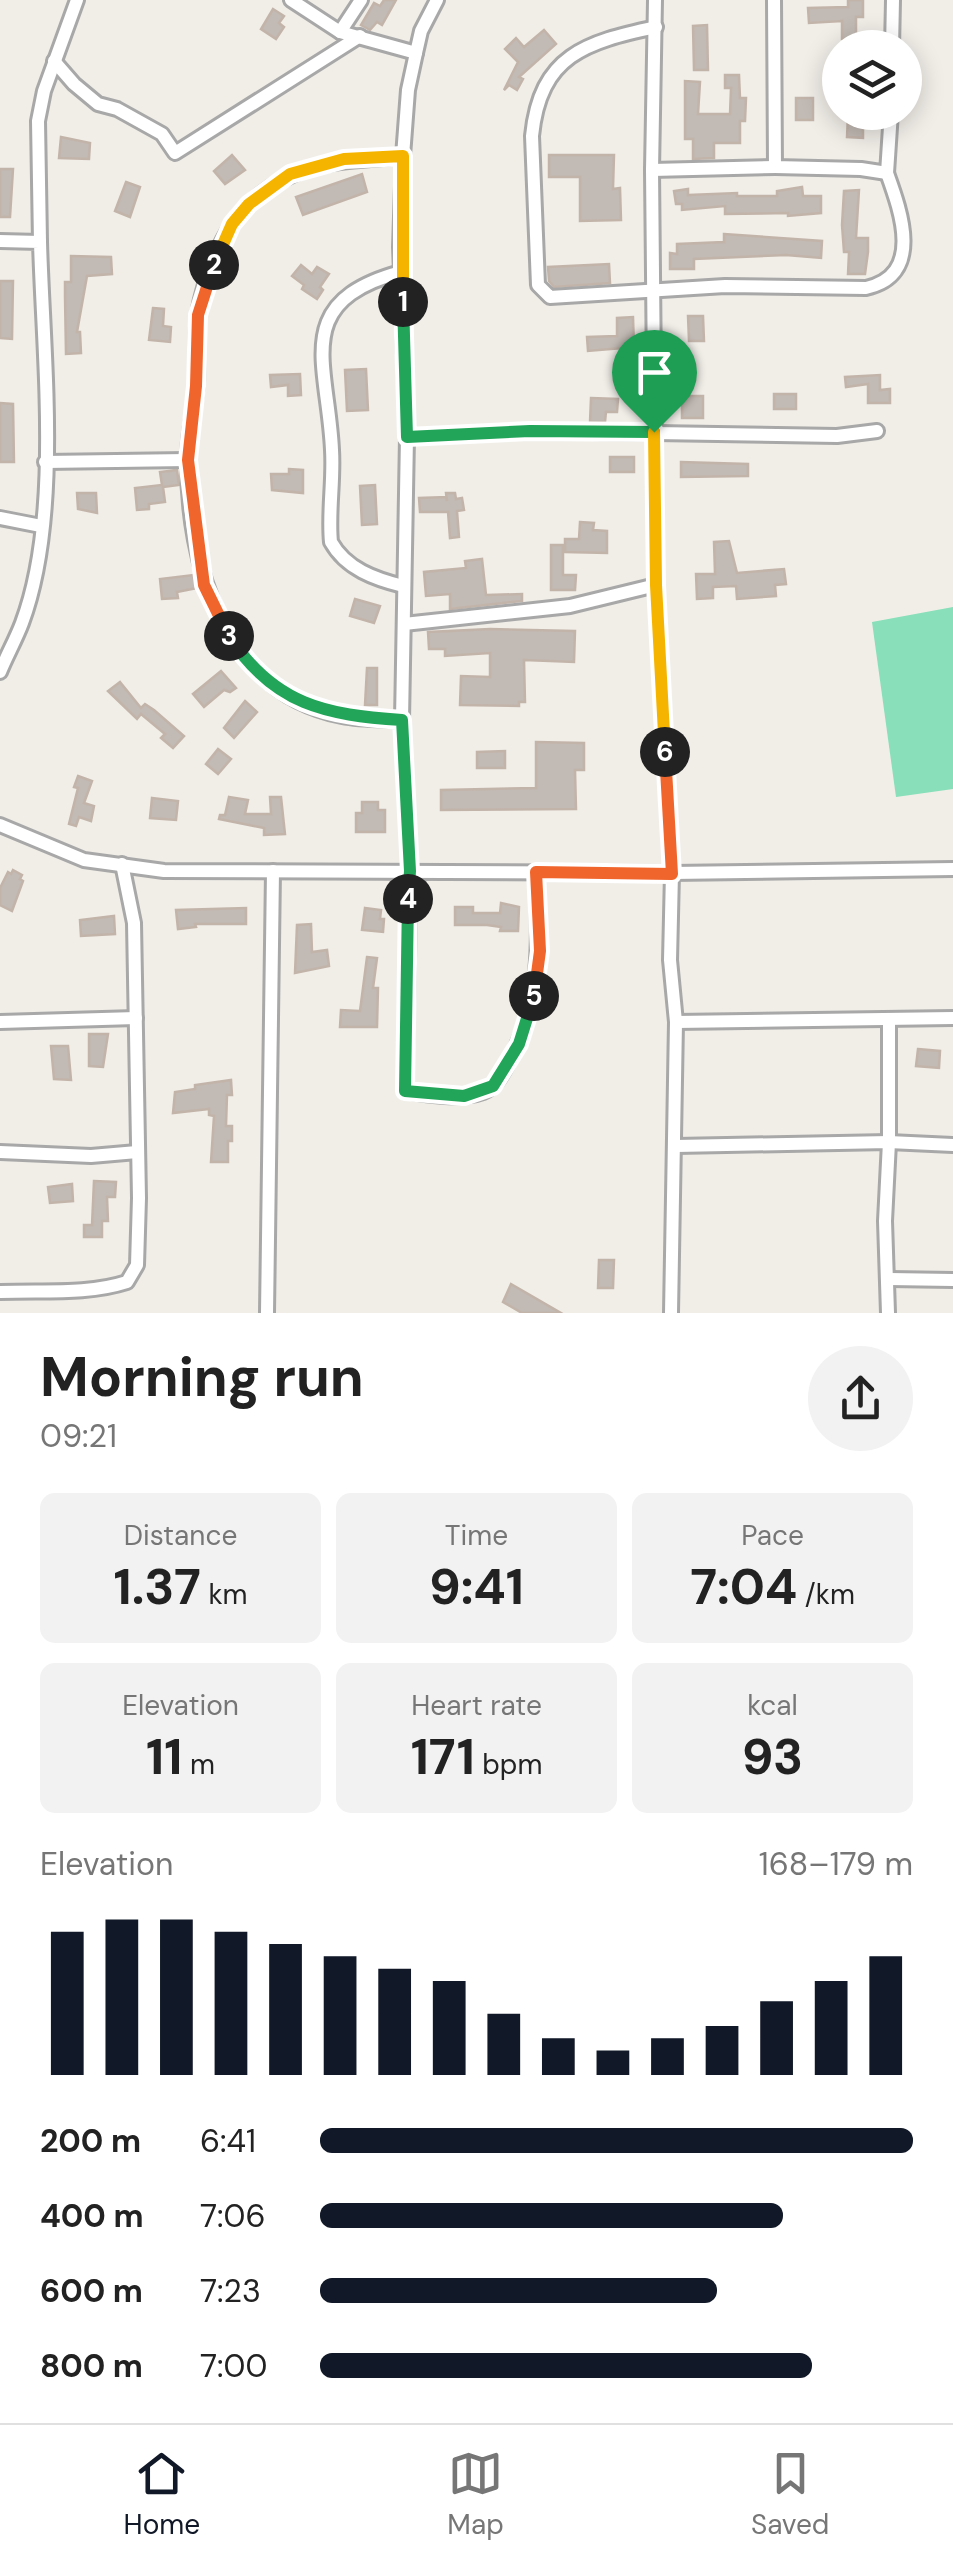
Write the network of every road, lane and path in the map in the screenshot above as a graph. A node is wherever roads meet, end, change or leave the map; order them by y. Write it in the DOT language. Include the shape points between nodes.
graph roads {
  1 [pos="77,0"];
  2 [pos="291,0"];
  3 [pos="362,0"];
  4 [pos="438,0"];
  5 [pos="655,0"];
  6 [pos="774,0"];
  7 [pos="893,0"];
  8 [pos="656,27"];
  9 [pos="892,30"];
  10 [pos="340,32"];
  11 [pos="360,36"];
  12 [pos="416,52"];
  13 [pos="54,61"];
  14 [pos="889,130"];
  15 [pos="403,156"];
  16 [pos="775,167"];
  17 [pos="652,170"];
  18 [pos="887,174"];
  19 [pos="0,241"];
  20 [pos="40,242"];
  21 [pos="401,272"];
  22 [pos="653,291"];
  23 [pos="877,431"];
  24 [pos="654,432"];
  25 [pos="407,437"];
  26 [pos="188,460"];
  27 [pos="45,462"];
  28 [pos="0,518"];
  29 [pos="42,526"];
  30 [pos="656,585"];
  31 [pos="403,586"];
  32 [pos="404,624"];
  33 [pos="0,672"];
  34 [pos="402,720"];
  35 [pos="0,825"];
  36 [pos="122,864"];
  37 [pos="953,869"];
  38 [pos="273,871"];
  39 [pos="410,871"];
  40 [pos="536,872"];
  41 [pos="672,874"];
  42 [pos="136,1018"];
  43 [pos="953,1018"];
  44 [pos="888,1019"];
  45 [pos="0,1022"];
  46 [pos="676,1022"];
  47 [pos="889,1142"];
  48 [pos="953,1145"];
  49 [pos="676,1146"];
  50 [pos="0,1152"];
  51 [pos="137,1152"];
  52 [pos="889,1279"];
  53 [pos="953,1280"];
  54 [pos="0,1292"];
  55 [pos="267,1313"];
  56 [pos="670,1313"];
  57 [pos="888,1313"];
  1 -- 13 [label="street"];
  2 -- 10 [label="street"];
  3 -- 10 [label="street"];
  4 -- 12 [label="street"];
  5 -- 8 [label="street"];
  6 -- 16 [label="street"];
  7 -- 9 [label="street"];
  8 -- 17 [label="street"];
  8 -- 22 [label="street" via="592,42 570,55 541,95 532,136 542,292 550,297"];
  10 -- 11 [label="street"];
  11 -- 12 [label="street"];
  11 -- 13 [label="street" via="175,152 162,134 98,104"];
  12 -- 15 [label="street"];
  13 -- 20 [label="street" via="38,121"];
  14 -- 18 [label="street"];
  15 -- 21 [label="street"];
  15 -- 26 [label="street" via="344,159 290,174 232,224 198,315"];
  16 -- 17 [label="street"];
  16 -- 18 [label="street"];
  17 -- 22 [label="street"];
  18 -- 22 [label="street" via="903,220 899,266 882,284"];
  19 -- 20 [label="street"];
  20 -- 27 [label="street"];
  21 -- 25 [label="street"];
  21 -- 31 [label="street" via="346,296 322,339 331,542 362,571"];
  22 -- 24 [label="street"];
  23 -- 24 [label="street"];
  24 -- 25 [label="street"];
  24 -- 30 [label="street"];
  25 -- 31 [label="street"];
  26 -- 27 [label="street"];
  26 -- 34 [label="street" via="204,585 242,655 306,704 342,716"];
  27 -- 29 [label="street"];
  28 -- 29 [label="street"];
  29 -- 33 [label="street" via="23,621"];
  30 -- 32 [label="street" via="570,606"];
  30 -- 41 [label="street"];
  31 -- 32 [label="street"];
  32 -- 34 [label="street"];
  34 -- 39 [label="street"];
  35 -- 36 [label="street" via="84,860"];
  36 -- 38 [label="street" via="164,871"];
  36 -- 42 [label="street" via="134,923"];
  37 -- 41 [label="street"];
  38 -- 39 [label="street"];
  38 -- 55 [label="street"];
  39 -- 40 [label="street"];
  39 -- 40 [label="street" via="404,1088 464,1096 493,1086 529,1016 540,951"];
  40 -- 41 [label="street"];
  41 -- 46 [label="street"];
  42 -- 45 [label="street"];
  42 -- 51 [label="street"];
  43 -- 44 [label="street"];
  44 -- 46 [label="street"];
  44 -- 47 [label="street"];
  46 -- 49 [label="street"];
  47 -- 48 [label="street"];
  47 -- 49 [label="street"];
  47 -- 52 [label="street"];
  49 -- 56 [label="street"];
  50 -- 51 [label="street"];
  51 -- 54 [label="street" via="136,1265 127,1282"];
  52 -- 53 [label="street"];
  52 -- 57 [label="street"];
}
